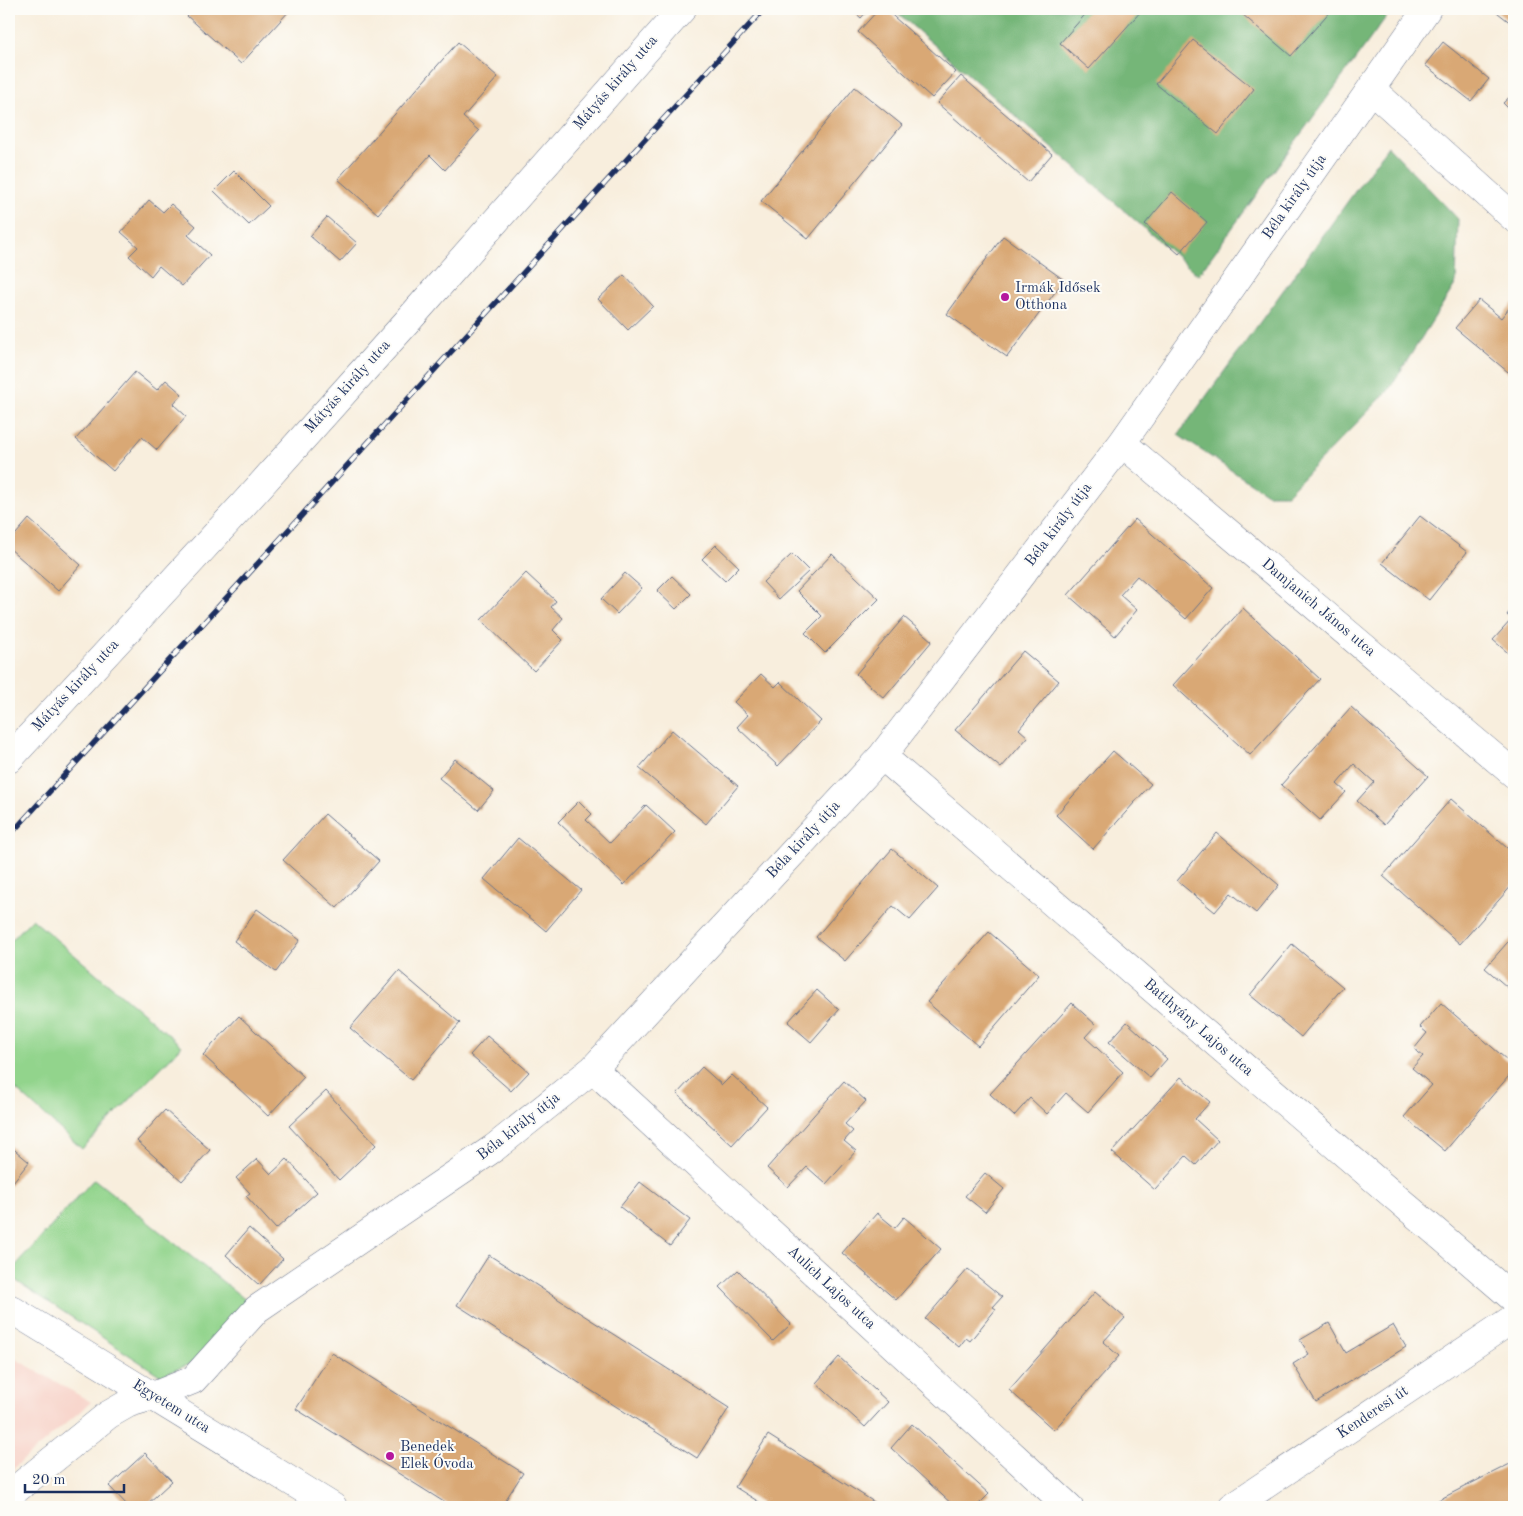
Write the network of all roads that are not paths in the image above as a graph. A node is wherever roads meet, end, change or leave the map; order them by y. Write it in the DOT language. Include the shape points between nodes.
graph roads {
  1 [pos="682,9"];
  2 [pos="1427,9"];
  3 [pos="1371,89"];
  4 [pos="1514,218"];
  5 [pos="1122,443"];
  6 [pos="882,756"];
  7 [pos="9,759"];
  8 [pos="1514,774"];
  9 [pos="593,1069"];
  10 [pos="1514,1299"];
  11 [pos="9,1308"];
  12 [pos="1514,1318"];
  13 [pos="153,1396"];
  14 [pos="9,1495"];
  15 [pos="333,1507"];
  16 [pos="1069,1507"];
  17 [pos="1232,1507"];
  1 -- 7 [label="street, Mátyás király utca" via="275,469"];
  2 -- 3 [label="street, Béla király útja"];
  3 -- 4 [label="street"];
  3 -- 5 [label="street, Béla király útja"];
  5 -- 6 [label="street, Béla király útja"];
  5 -- 8 [label="street, Damjanich János utca"];
  6 -- 9 [label="street, Béla király útja"];
  6 -- 10 [label="street, Batthyány Lajos utca"];
  9 -- 13 [label="street, Béla király útja" via="494,1148 257,1309 193,1380"];
  9 -- 16 [label="street, Aulich Lajos utca"];
  11 -- 13 [label="street, Egyetem utca"];
  12 -- 17 [label="street, Kenderesi út"];
  13 -- 14 [label="street, Béla király útja" via="129,1403 108,1415"];
  13 -- 15 [label="street, Egyetem utca"];
}
